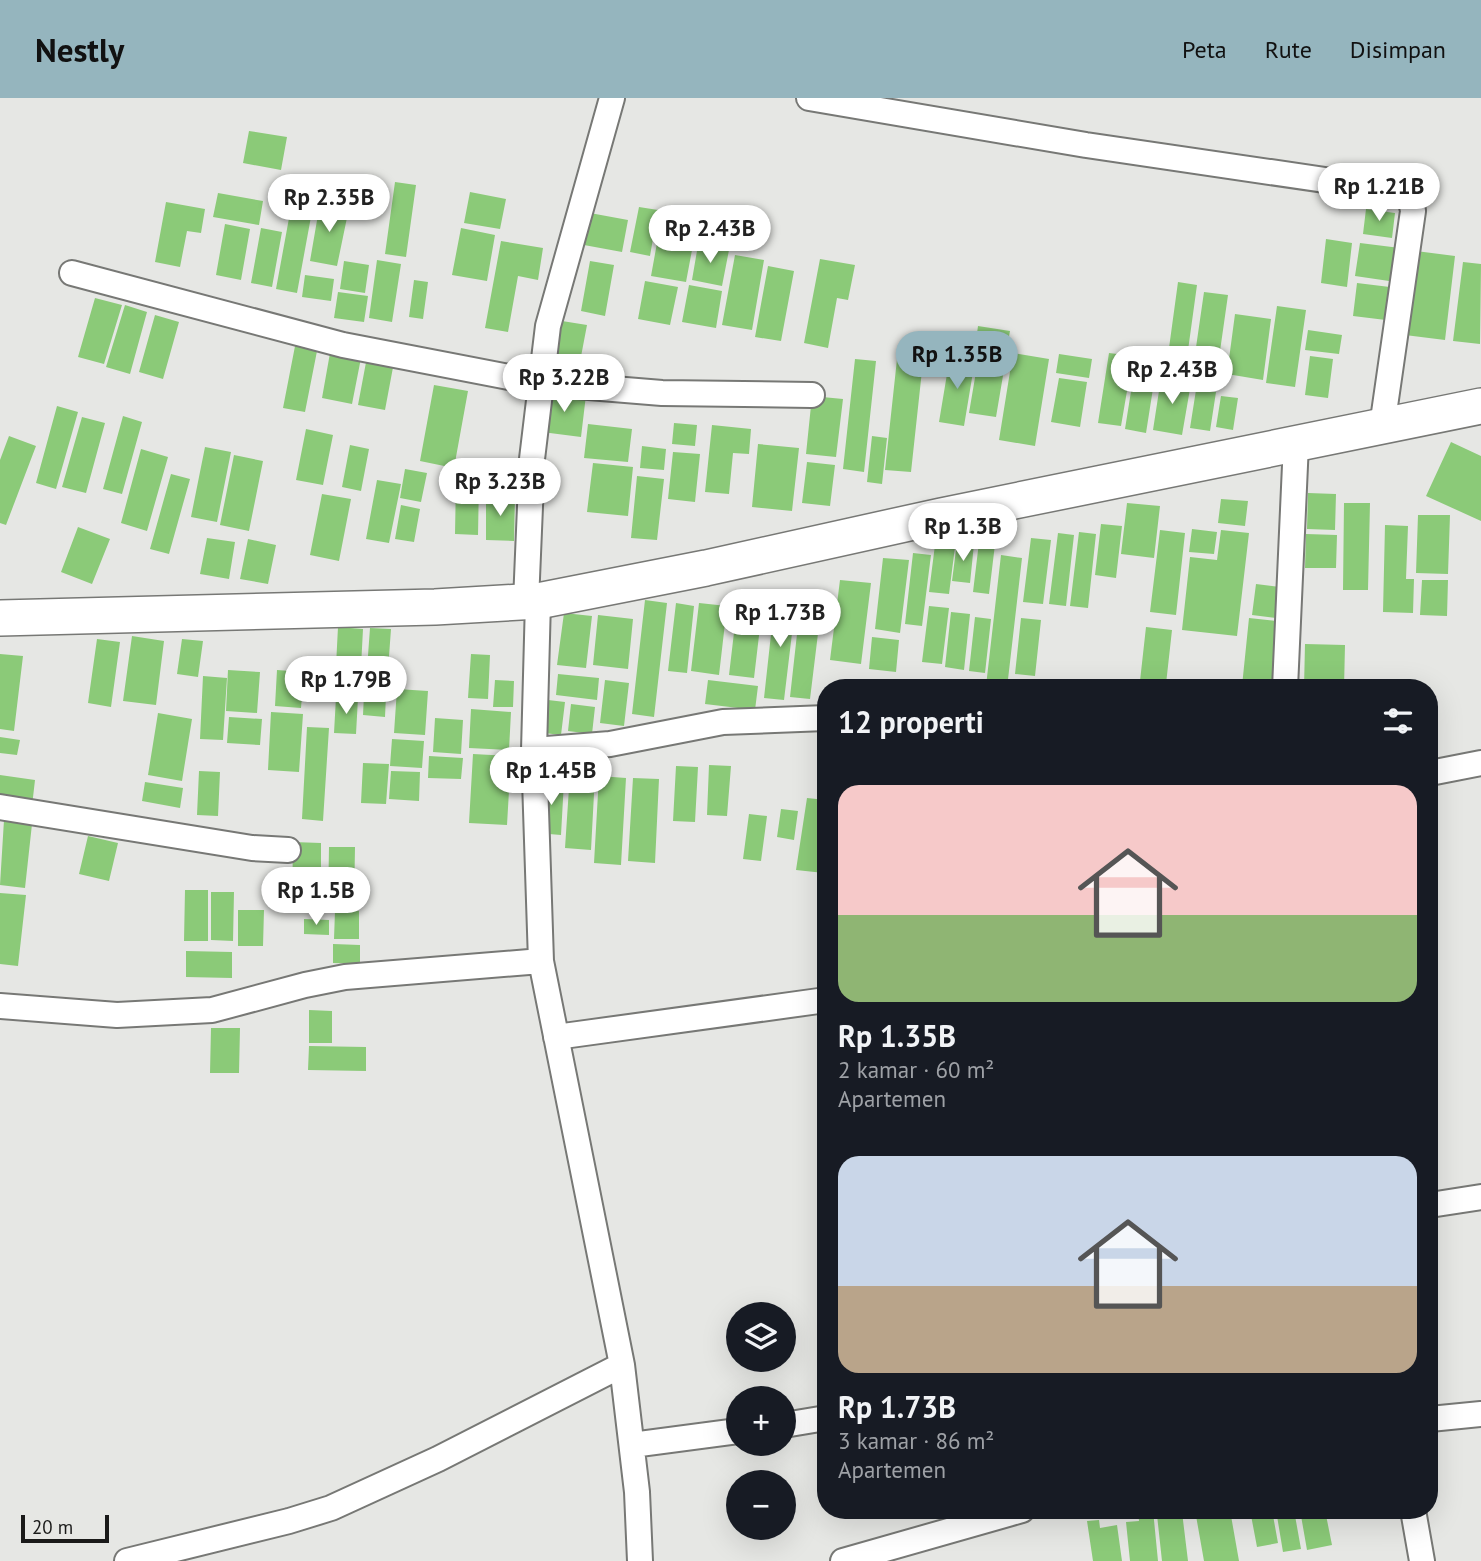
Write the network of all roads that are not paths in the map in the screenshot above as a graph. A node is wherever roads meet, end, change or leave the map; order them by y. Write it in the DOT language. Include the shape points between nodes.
graph roads {
  1 [pos="612,98"];
  2 [pos="808,98"];
  3 [pos="72,273"];
  4 [pos="540,383"];
  5 [pos="812,395"];
  6 [pos="1481,406"];
  7 [pos="1382,427"];
  8 [pos="1296,443"];
  9 [pos="532,601"];
  10 [pos="0,618"];
  11 [pos="1285,679"];
  12 [pos="817,718"];
  13 [pos="534,750"];
  14 [pos="1481,763"];
  15 [pos="1438,771"];
  16 [pos="0,807"];
  17 [pos="288,850"];
  18 [pos="541,961"];
  19 [pos="817,1001"];
  20 [pos="0,1006"];
  21 [pos="556,1037"];
  22 [pos="1481,1197"];
  23 [pos="1438,1204"];
  24 [pos="622,1365"];
  25 [pos="1481,1414"];
  26 [pos="1438,1418"];
  27 [pos="817,1420"];
  28 [pos="796,1424"];
  29 [pos="726,1433"];
  30 [pos="632,1445"];
  31 [pos="990,1519"];
  32 [pos="1415,1519"];
  33 [pos="127,1561"];
  34 [pos="640,1561"];
  35 [pos="843,1561"];
  36 [pos="1422,1561"];
  1 -- 4 [label="street" via="548,326"];
  2 -- 7 [label="street" via="1401,194 1411,201 1413,211"];
  3 -- 4 [label="street" via="343,345"];
  4 -- 5 [label="street" via="662,393"];
  4 -- 9 [label="street" via="530,483"];
  6 -- 7 [label="street"];
  7 -- 8 [label="street"];
  8 -- 9 [label="street"];
  8 -- 11 [label="street"];
  9 -- 10 [label="street"];
  9 -- 13 [label="street"];
  12 -- 13 [label="street" via="723,722 610,744"];
  13 -- 18 [label="street"];
  14 -- 15 [label="street"];
  16 -- 17 [label="street"];
  18 -- 20 [label="street" via="345,977 212,1010 117,1015"];
  18 -- 21 [label="street"];
  19 -- 21 [label="street"];
  21 -- 24 [label="street"];
  22 -- 23 [label="street"];
  24 -- 30 [label="street"];
  24 -- 33 [label="street" via="331,1508"];
  25 -- 26 [label="street"];
  27 -- 28 [label="street"];
  29 -- 30 [label="street"];
  30 -- 34 [label="street"];
  31 -- 35 [label="street"];
  32 -- 36 [label="street"];
}
